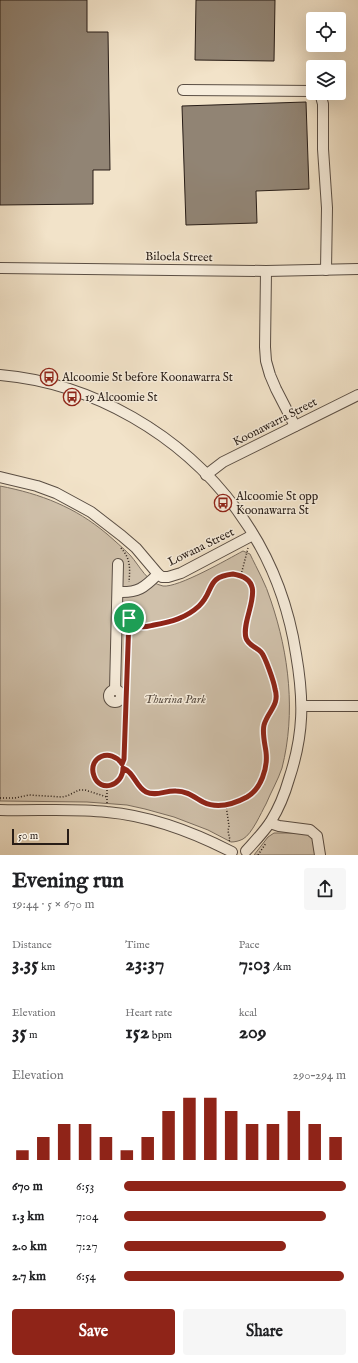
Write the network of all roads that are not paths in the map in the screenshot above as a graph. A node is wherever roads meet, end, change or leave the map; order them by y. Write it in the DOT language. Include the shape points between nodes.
graph roads {
  1 [pos="183,90"];
  2 [pos="306,91"];
  3 [pos="322,100"];
  4 [pos="0,268"];
  5 [pos="358,269"];
  6 [pos="326,270"];
  7 [pos="266,271"];
  8 [pos="0,375"];
  9 [pos="358,395"];
  10 [pos="295,426"];
  11 [pos="206,475"];
  12 [pos="0,477"];
  13 [pos="253,535"];
  14 [pos="118,564"];
  15 [pos="158,574"];
  16 [pos="118,592"];
  17 [pos="115,690"];
  18 [pos="302,706"];
  19 [pos="358,706"];
  20 [pos="0,810"];
  21 [pos="270,823"];
  22 [pos="230,850"];
  23 [pos="248,853"];
  24 [pos="320,855"];
  1 -- 2 [label="street"];
  3 -- 6 [label="street" via="327,208"];
  4 -- 7 [label="street, Biloela Street"];
  5 -- 6 [label="street, Biloela Street"];
  6 -- 7 [label="street, Biloela Street"];
  7 -- 10 [label="street" via="266,362 276,389"];
  8 -- 11 [label="street" via="44,382 127,414 158,434"];
  9 -- 10 [label="street, Koonawarra Street"];
  10 -- 11 [label="street, Koonawarra Street" via="223,462"];
  11 -- 13 [label="street" via="237,510"];
  12 -- 15 [label="street, Lowana Street" via="56,493 91,512 136,548"];
  13 -- 15 [label="street, Lowana Street" via="175,576 162,577"];
  13 -- 18 [label="street" via="280,590 288,616 299,667"];
  14 -- 16 [label="street"];
  15 -- 16 [label="street" via="145,586 129,592"];
  16 -- 17 [label="street"];
  18 -- 19 [label="street"];
  18 -- 21 [label="street" via="299,744 294,764 281,802"];
  20 -- 22 [label="street" via="107,812 130,815 177,827"];
  21 -- 23 [label="street"];
  21 -- 24 [label="street" via="306,829 314,833 319,841"];
  22 -- 23 [label="street" via="239,848"];
}
